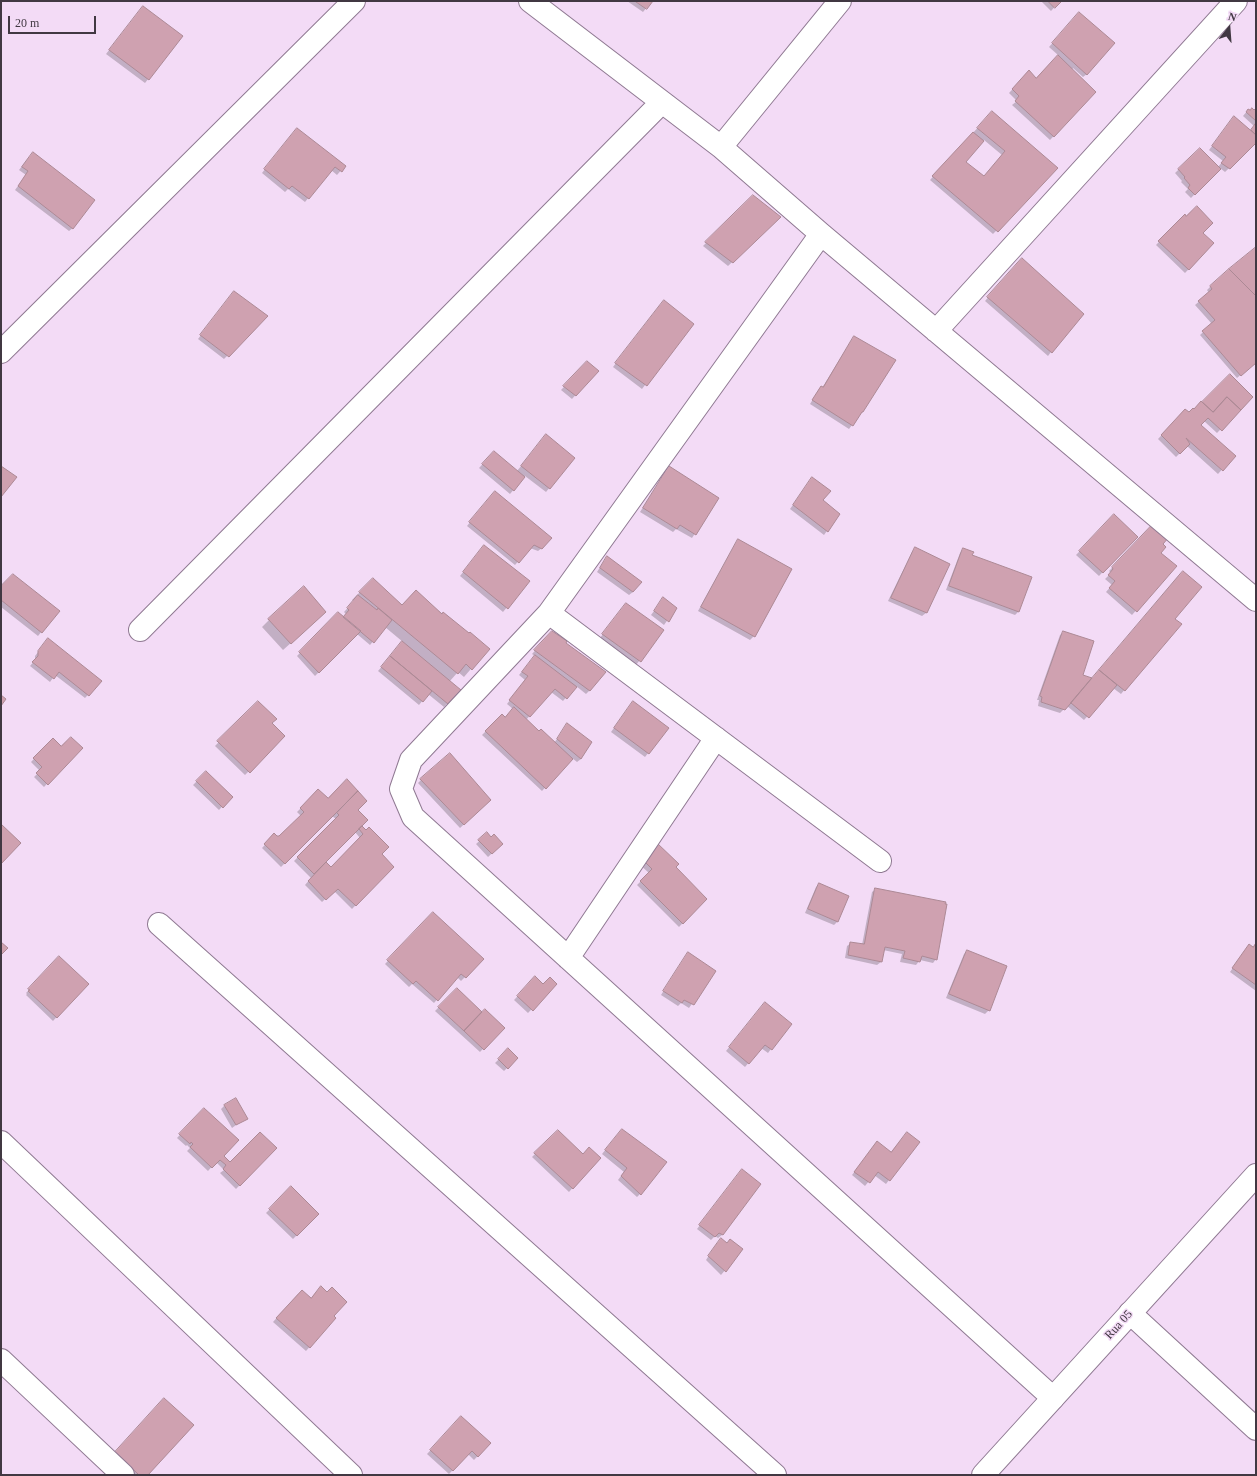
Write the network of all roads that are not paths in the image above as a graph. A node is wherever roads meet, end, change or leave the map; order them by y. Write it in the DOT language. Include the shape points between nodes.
graph roads {
  1 [pos="354,1"];
  2 [pos="530,1"];
  3 [pos="840,1"];
  4 [pos="1236,1"];
  5 [pos="662,102"];
  6 [pos="721,147"];
  7 [pos="821,234"];
  8 [pos="936,331"];
  9 [pos="1,352"];
  10 [pos="1256,600"];
  11 [pos="549,613"];
  12 [pos="140,630"];
  13 [pos="716,738"];
  14 [pos="880,861"];
  15 [pos="160,924"];
  16 [pos="568,958"];
  17 [pos="1,1142"];
  18 [pos="1256,1175"];
  19 [pos="1130,1313"];
  20 [pos="1,1360"];
  21 [pos="1053,1398"];
  22 [pos="1256,1429"];
  23 [pos="123,1475"];
  24 [pos="351,1475"];
  25 [pos="775,1475"];
  26 [pos="983,1475"];
  1 -- 9 [label="street"];
  2 -- 5 [label="street"];
  3 -- 6 [label="street"];
  4 -- 8 [label="street"];
  5 -- 6 [label="street"];
  5 -- 12 [label="street"];
  6 -- 7 [label="street"];
  7 -- 8 [label="street"];
  7 -- 11 [label="street"];
  8 -- 10 [label="street"];
  11 -- 13 [label="street"];
  11 -- 16 [label="street" via="411,760 401,790 413,817"];
  13 -- 14 [label="street"];
  13 -- 16 [label="street"];
  15 -- 25 [label="street"];
  16 -- 21 [label="street"];
  17 -- 24 [label="street"];
  18 -- 19 [label="street, Rua 05"];
  19 -- 21 [label="street, Rua 05"];
  19 -- 22 [label="street"];
  20 -- 23 [label="street"];
  21 -- 26 [label="street, Rua 05"];
}
